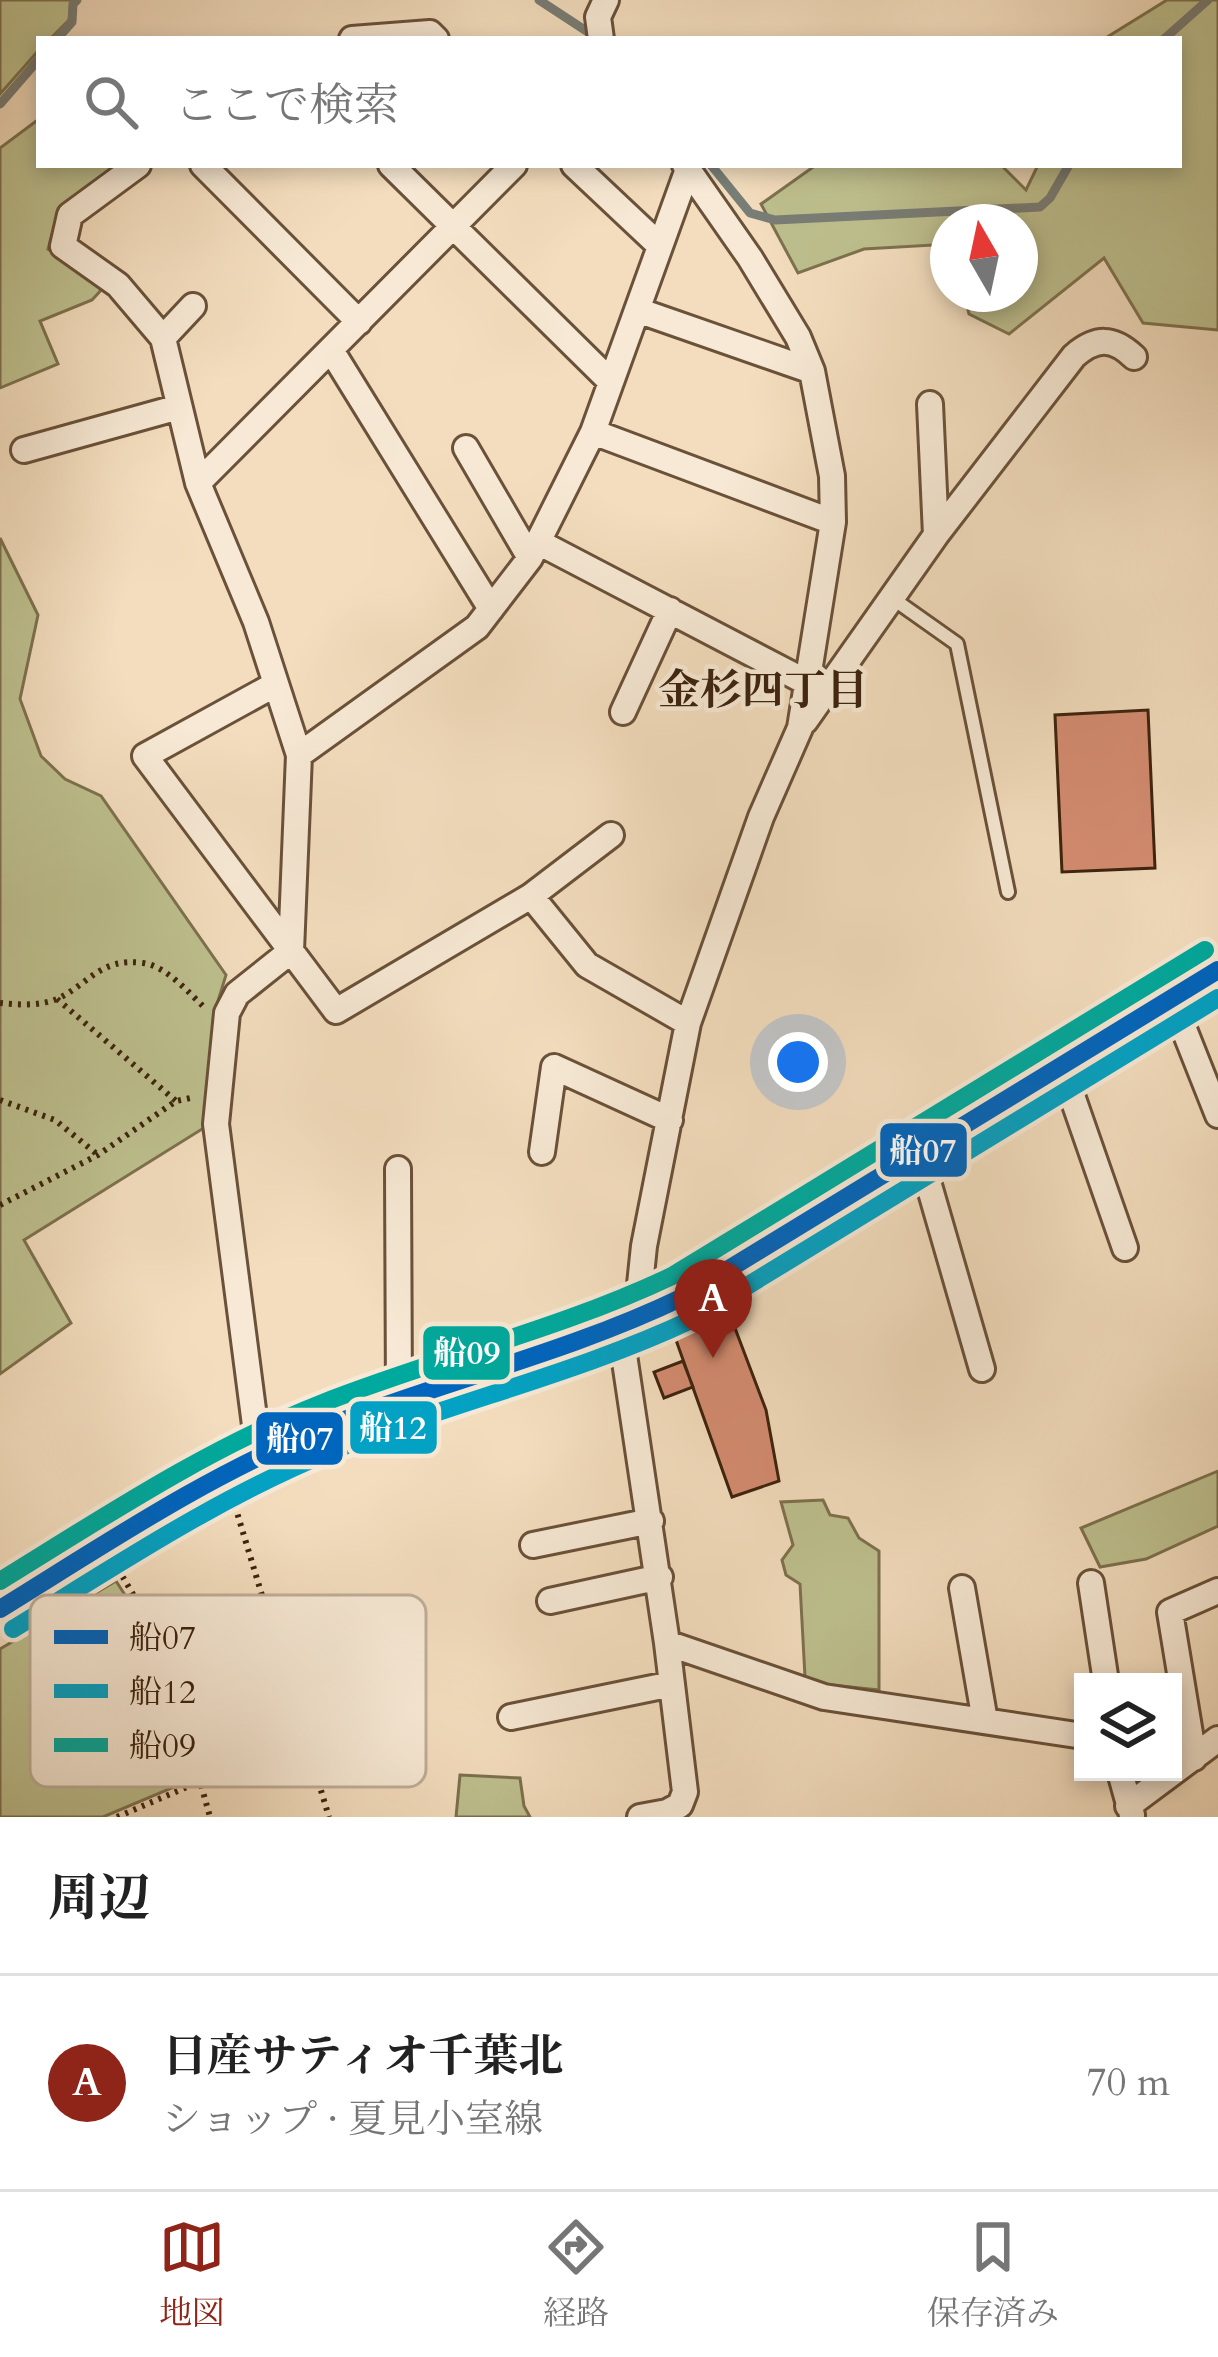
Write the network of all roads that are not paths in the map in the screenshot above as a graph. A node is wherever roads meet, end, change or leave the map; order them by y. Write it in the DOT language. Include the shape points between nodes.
graph roads {
  1 [pos="606,0"];
  2 [pos="391,36"];
  3 [pos="433,36"];
  4 [pos="601,36"];
  5 [pos="134,168"];
  6 [pos="206,168"];
  7 [pos="394,168"];
  8 [pos="511,168"];
  9 [pos="577,168"];
  10 [pos="687,168"];
  11 [pos="688,168"];
  12 [pos="453,226"];
  13 [pos="660,246"];
  14 [pos="193,306"];
  15 [pos="638,310"];
  16 [pos="359,322"];
  17 [pos="163,338"];
  18 [pos="332,350"];
  19 [pos="1134,357"];
  20 [pos="812,371"];
  21 [pos="611,382"];
  22 [pos="930,404"];
  23 [pos="178,407"];
  24 [pos="592,432"];
  25 [pos="466,448"];
  26 [pos="24,450"];
  27 [pos="198,483"];
  28 [pos="833,522"];
  29 [pos="937,535"];
  30 [pos="535,550"];
  31 [pos="892,598"];
  32 [pos="491,609"];
  33 [pos="670,610"];
  34 [pos="808,683"];
  35 [pos="276,684"];
  36 [pos="623,712"];
  37 [pos="800,728"];
  38 [pos="299,755"];
  39 [pos="611,836"];
  40 [pos="1008,892"];
  41 [pos="531,896"];
  42 [pos="291,951"];
  43 [pos="1218,970"];
  44 [pos="1172,999"];
  45 [pos="688,1023"];
  46 [pos="1062,1067"];
  47 [pos="1218,1115"];
  48 [pos="670,1120"];
  49 [pos="542,1152"];
  50 [pos="920,1154"];
  51 [pos="398,1169"];
  52 [pos="1125,1248"];
  53 [pos="632,1322"];
  54 [pos="982,1369"];
  55 [pos="399,1400"];
  56 [pos="259,1456"];
  57 [pos="651,1521"];
  58 [pos="532,1545"];
  59 [pos="660,1577"];
  60 [pos="1090,1583"];
  61 [pos="962,1588"];
  62 [pos="1218,1591"];
  63 [pos="550,1601"];
  64 [pos="0,1609"];
  65 [pos="668,1643"];
  66 [pos="1105,1673"];
  67 [pos="672,1684"];
  68 [pos="511,1717"];
  69 [pos="985,1721"];
  70 [pos="1074,1735"];
  71 [pos="1218,1739"];
  72 [pos="1194,1758"];
  73 [pos="1123,1781"];
  74 [pos="1131,1811"];
  75 [pos="640,1817"];
  1 -- 4 [label="street"];
  2 -- 3 [label="street"];
  5 -- 17 [label="street" via="70,215 64,246 118,285"];
  6 -- 16 [label="street"];
  7 -- 12 [label="street"];
  8 -- 12 [label="street"];
  9 -- 13 [label="street"];
  10 -- 13 [label="street"];
  11 -- 20 [label="street" via="750,258"];
  12 -- 16 [label="street"];
  12 -- 21 [label="street"];
  13 -- 15 [label="street"];
  14 -- 17 [label="street"];
  15 -- 20 [label="street"];
  15 -- 21 [label="street"];
  16 -- 18 [label="street"];
  17 -- 23 [label="street"];
  18 -- 27 [label="street"];
  18 -- 32 [label="street"];
  19 -- 29 [label="street" via="1111,340 1074,356"];
  20 -- 28 [label="street"];
  21 -- 24 [label="street"];
  22 -- 29 [label="street"];
  23 -- 26 [label="street"];
  23 -- 27 [label="street"];
  24 -- 28 [label="street"];
  24 -- 30 [label="street"];
  25 -- 30 [label="street"];
  27 -- 35 [label="street"];
  28 -- 34 [label="street"];
  29 -- 31 [label="street"];
  30 -- 32 [label="street"];
  30 -- 33 [label="street"];
  31 -- 37 [label="street"];
  31 -- 40 [label="lane" via="957,644"];
  32 -- 38 [label="street"];
  33 -- 34 [label="street"];
  33 -- 36 [label="street"];
  34 -- 37 [label="street"];
  35 -- 38 [label="street"];
  35 -- 42 [label="street" via="146,756"];
  37 -- 45 [label="street"];
  38 -- 42 [label="street"];
  39 -- 41 [label="street"];
  41 -- 42 [label="street" via="336,1011"];
  41 -- 45 [label="street" via="586,964"];
  42 -- 56 [label="street" via="237,994 227,1013 216,1124"];
  43 -- 44 [label="main road"];
  44 -- 46 [label="main road"];
  44 -- 47 [label="street"];
  45 -- 48 [label="street"];
  46 -- 50 [label="main road"];
  46 -- 52 [label="street"];
  48 -- 49 [label="street" via="554,1066"];
  48 -- 53 [label="street"];
  50 -- 53 [label="main road"];
  50 -- 54 [label="street"];
  51 -- 55 [label="street"];
  53 -- 55 [label="main road"];
  53 -- 57 [label="street"];
  55 -- 56 [label="main road"];
  56 -- 64 [label="main road"];
  57 -- 58 [label="street"];
  57 -- 59 [label="street"];
  59 -- 63 [label="street"];
  59 -- 65 [label="street"];
  60 -- 66 [label="street"];
  61 -- 69 [label="street"];
  62 -- 72 [label="street" via="1170,1612"];
  65 -- 67 [label="street"];
  65 -- 69 [label="street" via="824,1697"];
  67 -- 68 [label="street"];
  67 -- 75 [label="street" via="685,1792 667,1813"];
  69 -- 70 [label="street"];
  71 -- 72 [label="street"];
  72 -- 74 [label="street"];
  73 -- 74 [label="street"];
}
